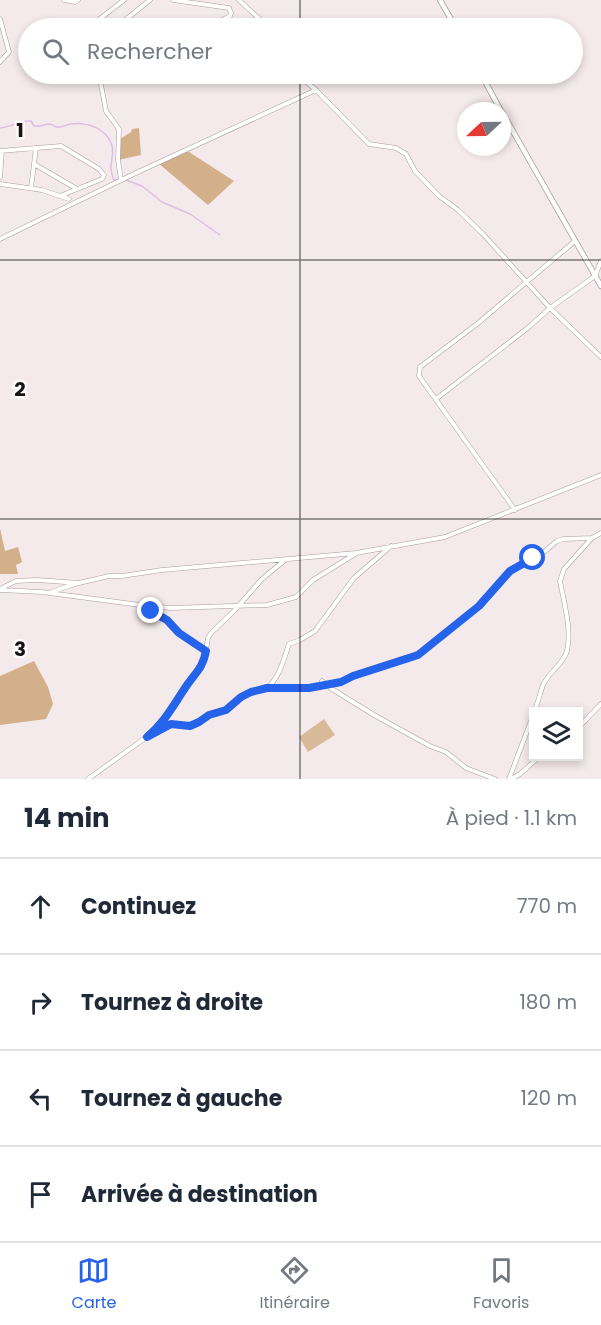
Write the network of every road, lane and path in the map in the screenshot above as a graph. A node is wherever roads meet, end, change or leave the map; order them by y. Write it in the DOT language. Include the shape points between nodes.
graph roads {
  1 [pos="64,0"];
  2 [pos="78,0"];
  3 [pos="123,0"];
  4 [pos="150,0"];
  5 [pos="173,0"];
  6 [pos="239,0"];
  7 [pos="440,0"];
  8 [pos="100,18"];
  9 [pos="129,18"];
  10 [pos="227,18"];
  11 [pos="258,18"];
  12 [pos="450,18"];
  13 [pos="0,19"];
  14 [pos="2,38"];
  15 [pos="0,62"];
  16 [pos="101,84"];
  17 [pos="309,84"];
  18 [pos="487,84"];
  19 [pos="316,90"];
  20 [pos="497,102"];
  21 [pos="511,127"];
  22 [pos="36,148"];
  23 [pos="1,151"];
  24 [pos="34,164"];
  25 [pos="0,177"];
  26 [pos="121,180"];
  27 [pos="0,184"];
  28 [pos="31,188"];
  29 [pos="77,189"];
  30 [pos="60,195"];
  31 [pos="69,199"];
  32 [pos="0,239"];
  33 [pos="575,241"];
  34 [pos="601,261"];
  35 [pos="595,276"];
  36 [pos="526,283"];
  37 [pos="601,286"];
  38 [pos="550,308"];
  39 [pos="601,357"];
  40 [pos="436,399"];
  41 [pos="601,475"];
  42 [pos="515,510"];
  43 [pos="601,533"];
  44 [pos="592,538"];
  45 [pos="392,546"];
  46 [pos="356,553"];
  47 [pos="286,559"];
  48 [pos="79,583"];
  49 [pos="0,590"];
  50 [pos="46,593"];
  51 [pos="140,605"];
  52 [pos="238,606"];
  53 [pos="206,651"];
  54 [pos="322,681"];
  55 [pos="327,684"];
  56 [pos="267,688"];
  57 [pos="601,704"];
  58 [pos="536,707"];
  59 [pos="583,724"];
  60 [pos="529,726"];
  61 [pos="147,737"];
  62 [pos="534,761"];
  63 [pos="88,779"];
  64 [pos="495,779"];
  65 [pos="510,779"];
  1 -- 2 [label="street"];
  3 -- 8 [label="street"];
  4 -- 9 [label="street"];
  5 -- 10 [label="street" via="229,8 231,16"];
  6 -- 11 [label="street"];
  7 -- 12 [label="main road"];
  13 -- 14 [label="street"];
  14 -- 15 [label="street" via="9,52"];
  16 -- 26 [label="street" via="106,111 119,129"];
  17 -- 19 [label="street"];
  18 -- 20 [label="main road"];
  19 -- 26 [label="street"];
  19 -- 36 [label="street" via="369,144 406,153 415,171 483,234"];
  21 -- 33 [label="main road"];
  22 -- 23 [label="street"];
  22 -- 24 [label="street"];
  22 -- 29 [label="street" via="61,146 102,171 104,178"];
  23 -- 25 [label="street"];
  24 -- 28 [label="street"];
  24 -- 29 [label="street"];
  26 -- 32 [label="street"];
  27 -- 28 [label="street"];
  28 -- 30 [label="street"];
  29 -- 30 [label="street"];
  30 -- 31 [label="street"];
  33 -- 35 [label="main road"];
  33 -- 36 [label="street"];
  34 -- 35 [label="street"];
  35 -- 37 [label="main road"];
  35 -- 38 [label="street"];
  36 -- 38 [label="street"];
  36 -- 40 [label="street" via="420,367 419,376"];
  38 -- 39 [label="street"];
  38 -- 40 [label="street"];
  40 -- 42 [label="street"];
  41 -- 42 [label="street"];
  42 -- 45 [label="street" via="451,536"];
  43 -- 44 [label="street"];
  44 -- 55 [label="street" via="557,541 510,571 479,606 418,655"];
  44 -- 58 [label="street" via="561,575 569,635 567,651 543,685"];
  45 -- 46 [label="street"];
  45 -- 56 [label="street" via="354,578 315,631 289,644 283,664"];
  46 -- 47 [label="street"];
  46 -- 52 [label="street" via="313,580 296,597 267,606"];
  47 -- 48 [label="street" via="109,576"];
  47 -- 52 [label="street"];
  48 -- 49 [label="street" via="16,581"];
  48 -- 50 [label="street"];
  49 -- 50 [label="street"];
  50 -- 51 [label="street"];
  51 -- 52 [label="street"];
  51 -- 53 [label="street" via="167,620"];
  52 -- 53 [label="street" via="211,633"];
  53 -- 61 [label="street" via="201,669 161,725"];
  54 -- 55 [label="street"];
  55 -- 56 [label="street"];
  55 -- 64 [label="street" via="374,715 446,752 466,768"];
  56 -- 61 [label="street" via="241,697 226,710 190,726 171,724"];
  57 -- 59 [label="street"];
  60 -- 65 [label="street"];
  61 -- 63 [label="street"];
  62 -- 65 [label="street"];
}
